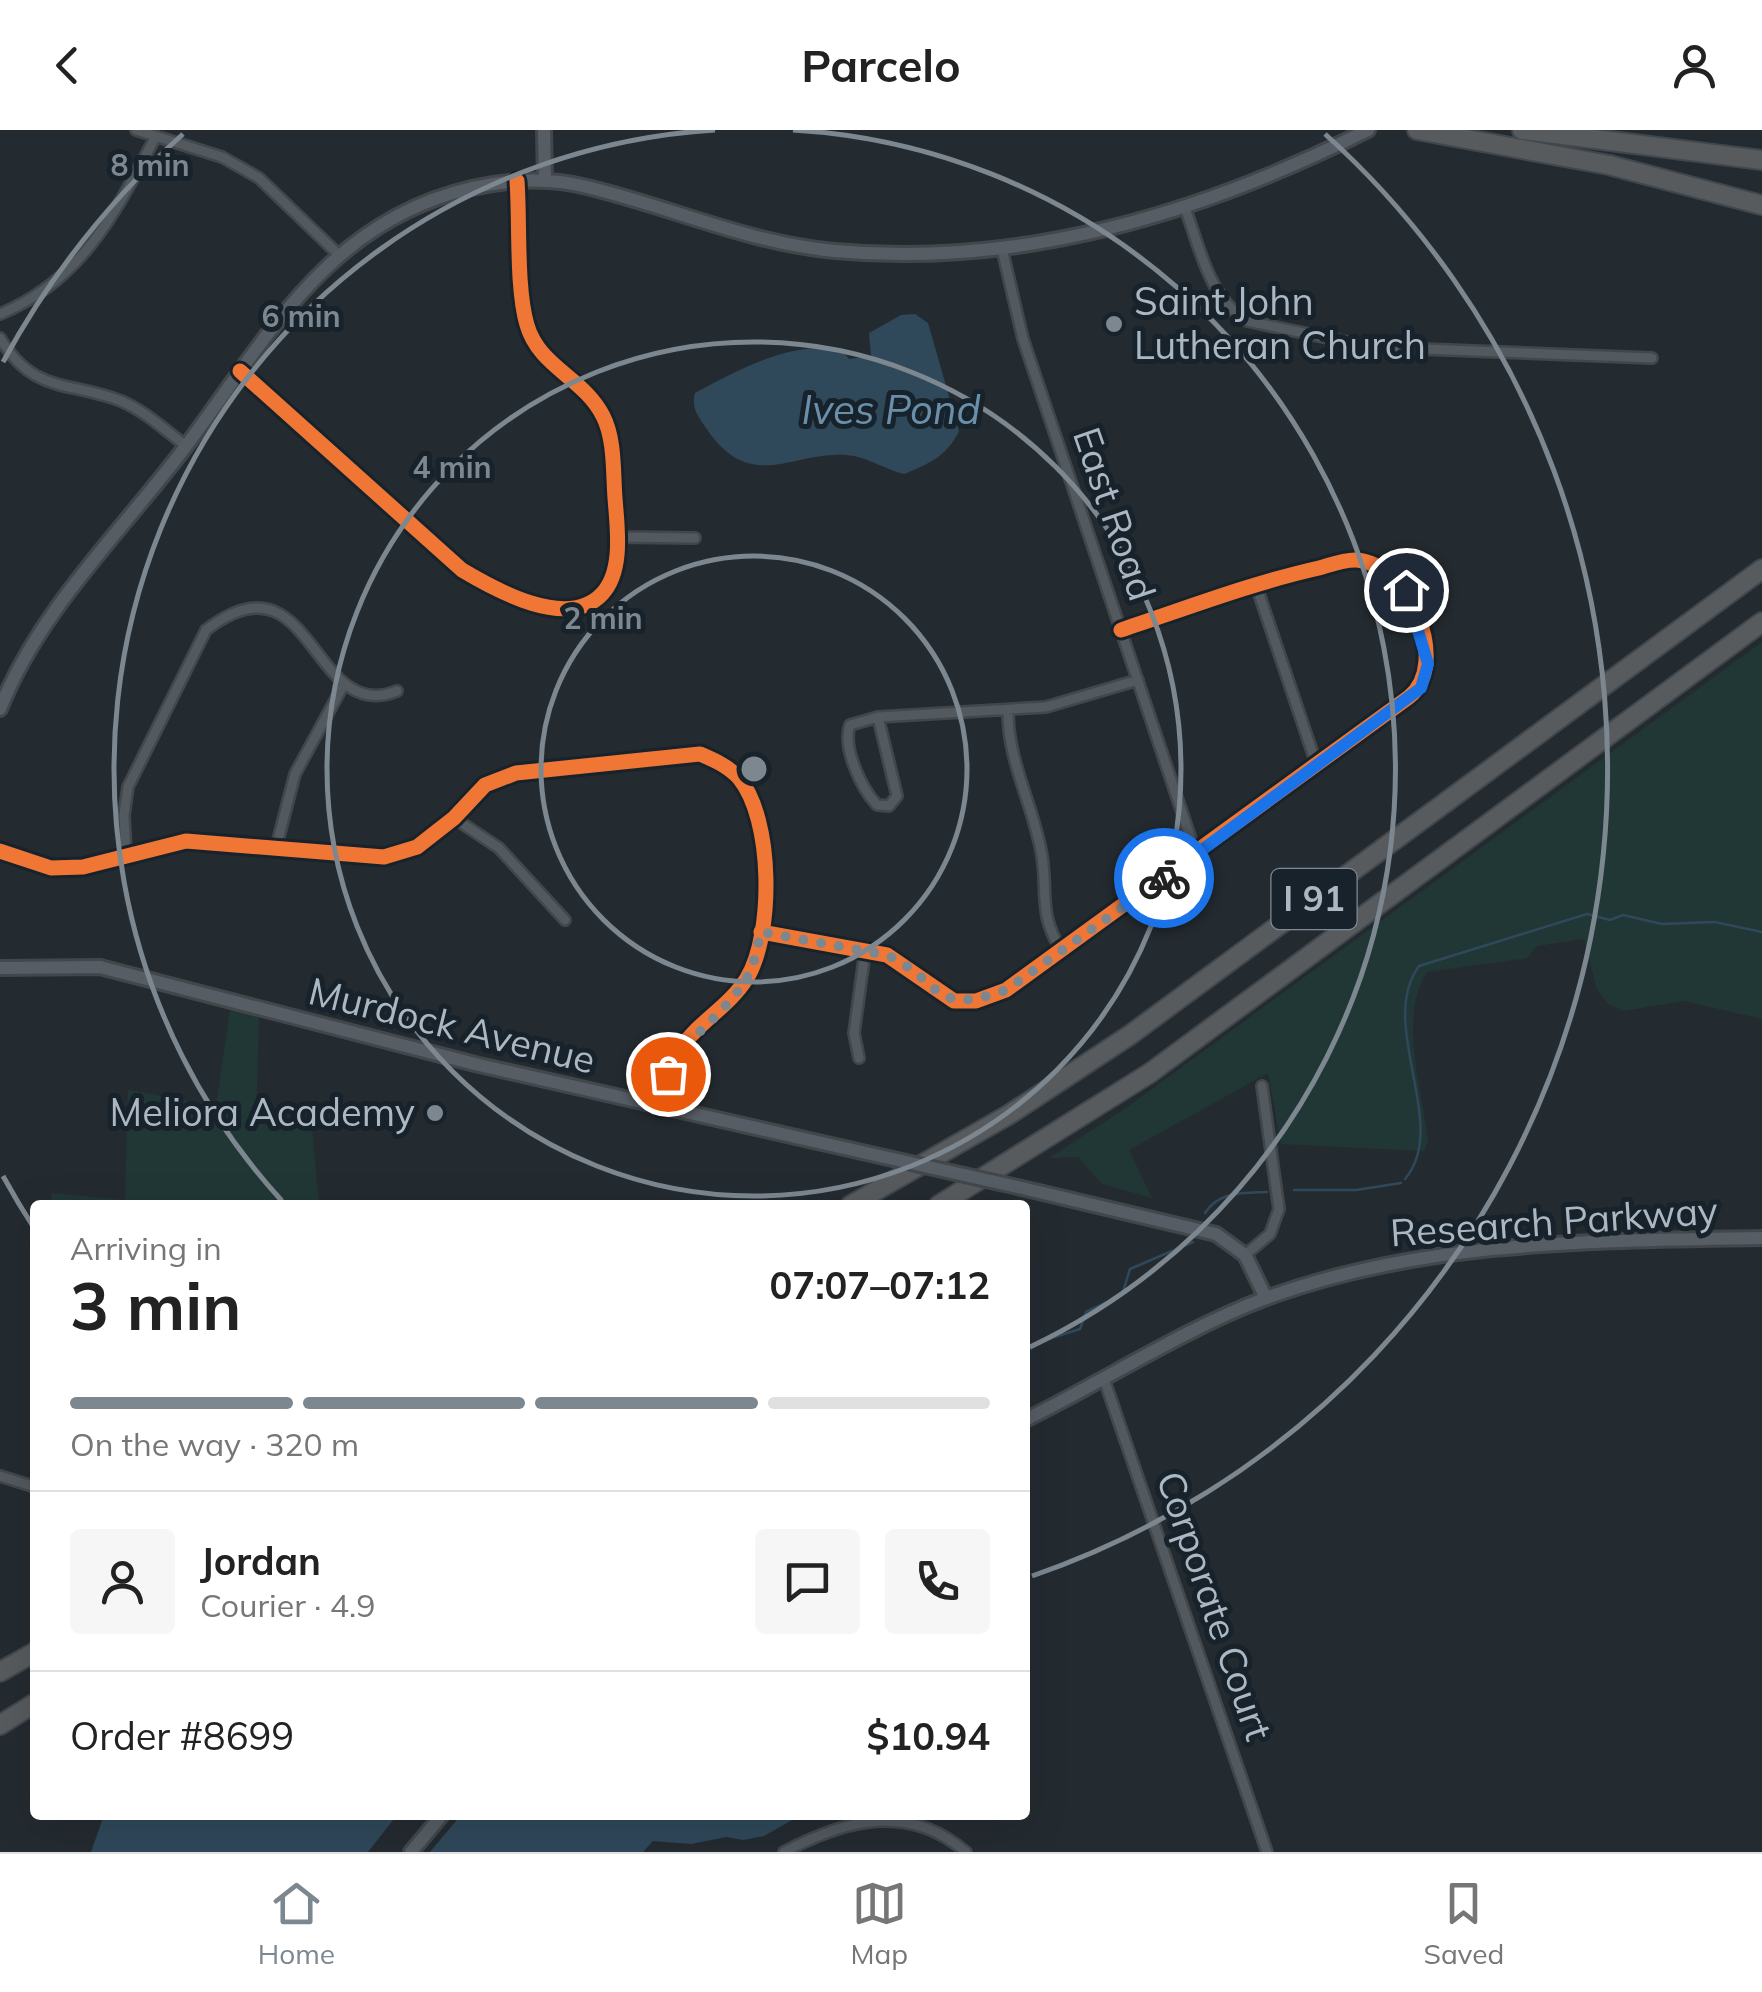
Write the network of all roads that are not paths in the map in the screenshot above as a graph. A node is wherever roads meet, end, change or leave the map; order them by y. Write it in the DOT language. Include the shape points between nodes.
graph roads {
  1 [pos="136,130"];
  2 [pos="544,130"];
  3 [pos="1417,130"];
  4 [pos="1522,130"];
  5 [pos="1366,131"];
  6 [pos="156,136"];
  7 [pos="1762,160"];
  8 [pos="545,180"];
  9 [pos="517,181"];
  10 [pos="1762,205"];
  11 [pos="1185,208"];
  12 [pos="1002,248"];
  13 [pos="338,254"];
  14 [pos="0,314"];
  15 [pos="0,338"];
  16 [pos="1652,358"];
  17 [pos="240,371"];
  18 [pos="186,446"];
  19 [pos="618,537"];
  20 [pos="696,538"];
  21 [pos="1762,570"];
  22 [pos="1256,585"];
  23 [pos="1762,622"];
  24 [pos="1122,630"];
  25 [pos="1138,680"];
  26 [pos="344,684"];
  27 [pos="397,691"];
  28 [pos="0,709"];
  29 [pos="1008,712"];
  30 [pos="878,717"];
  31 [pos="1317,766"];
  32 [pos="454,818"];
  33 [pos="276,848"];
  34 [pos="0,851"];
  35 [pos="126,854"];
  36 [pos="1196,854"];
  37 [pos="565,920"];
  38 [pos="761,932"];
  39 [pos="865,952"];
  40 [pos="1062,952"];
  41 [pos="0,968"];
  42 [pos="859,1058"];
  43 [pos="1262,1086"];
  44 [pos="661,1108"];
  45 [pos="860,1200"];
  46 [pos="947,1200"];
  47 [pos="1762,1238"];
  48 [pos="1245,1256"];
  49 [pos="1266,1298"];
  50 [pos="1104,1380"];
  51 [pos="1030,1417"];
  52 [pos="0,1476"];
  53 [pos="30,1485"];
  54 [pos="30,1655"];
  55 [pos="0,1672"];
  56 [pos="30,1707"];
  57 [pos="0,1725"];
  58 [pos="438,1820"];
  59 [pos="868,1820"];
  60 [pos="902,1820"];
  61 [pos="411,1852"];
  62 [pos="784,1852"];
  63 [pos="966,1852"];
  64 [pos="1267,1852"];
  1 -- 6 [label="street"];
  2 -- 8 [label="main road"];
  3 -- 10 [label="highway" via="1634,171"];
  4 -- 7 [label="highway"];
  5 -- 11 [label="main road"];
  6 -- 13 [label="street" via="222,157 260,178"];
  6 -- 14 [label="street" via="87,251 55,286"];
  8 -- 9 [label="main road"];
  8 -- 12 [label="main road" via="800,247 909,254"];
  9 -- 13 [label="main road" via="418,204"];
  9 -- 19 [label="street" via="526,323 538,350 588,392 605,418"];
  11 -- 12 [label="main road"];
  11 -- 16 [label="street" via="1216,290 1247,321 1371,347"];
  12 -- 24 [label="street, East Road" via="1022,339"];
  13 -- 17 [label="main road"];
  15 -- 18 [label="street" via="33,375 122,402"];
  17 -- 18 [label="main road"];
  17 -- 19 [label="street" via="462,570 502,594 547,608 586,603 602,594 614,571"];
  18 -- 28 [label="main road" via="41,634"];
  19 -- 20 [label="street"];
  21 -- 45 [label="highway, I 91" via="1130,1035"];
  22 -- 24 [label="street"];
  22 -- 31 [label="street"];
  22 -- 31 [label="street" via="1356,560 1376,566 1406,590 1425,643 1421,688"];
  23 -- 46 [label="highway, I 91" via="1150,1073"];
  24 -- 25 [label="street, East Road"];
  25 -- 29 [label="street" via="1072,702"];
  25 -- 36 [label="street, East Road"];
  26 -- 27 [label="street" via="366,698"];
  26 -- 33 [label="street" via="295,774"];
  26 -- 35 [label="street" via="290,618 270,608 248,607 216,622 206,630 128,787"];
  29 -- 30 [label="street"];
  29 -- 40 [label="street" via="1008,737 1042,859 1046,922"];
  30 -- 30 [label="street" via="850,725 846,737 867,794 889,806 896,782"];
  31 -- 36 [label="street"];
  32 -- 33 [label="street" via="416,847 384,857"];
  32 -- 37 [label="street" via="500,848"];
  32 -- 38 [label="street" via="485,785 516,773 700,754 739,778 752,800 766,879"];
  33 -- 35 [label="street" via="186,841"];
  34 -- 35 [label="street" via="51,868"];
  36 -- 40 [label="street"];
  38 -- 39 [label="street"];
  38 -- 44 [label="street" via="749,975 678,1051"];
  39 -- 40 [label="street" via="903,963 954,1001 1006,990"];
  39 -- 42 [label="street" via="854,1033"];
  41 -- 44 [label="main road, Murdock Avenue" via="100,968"];
  43 -- 48 [label="street" via="1279,1210 1270,1234"];
  44 -- 48 [label="main road, Murdock Avenue, bridge" via="1203,1229"];
  47 -- 49 [label="main road, Research Parkway" via="1417,1256"];
  48 -- 49 [label="main road"];
  49 -- 50 [label="main road, Research Parkway"];
  50 -- 51 [label="main road, Research Parkway"];
  50 -- 64 [label="street, Corporate Court"];
  52 -- 53 [label="street"];
  54 -- 55 [label="highway"];
  56 -- 57 [label="highway"];
  58 -- 61 [label="main road"];
  59 -- 62 [label="street"];
  60 -- 63 [label="street"];
}
